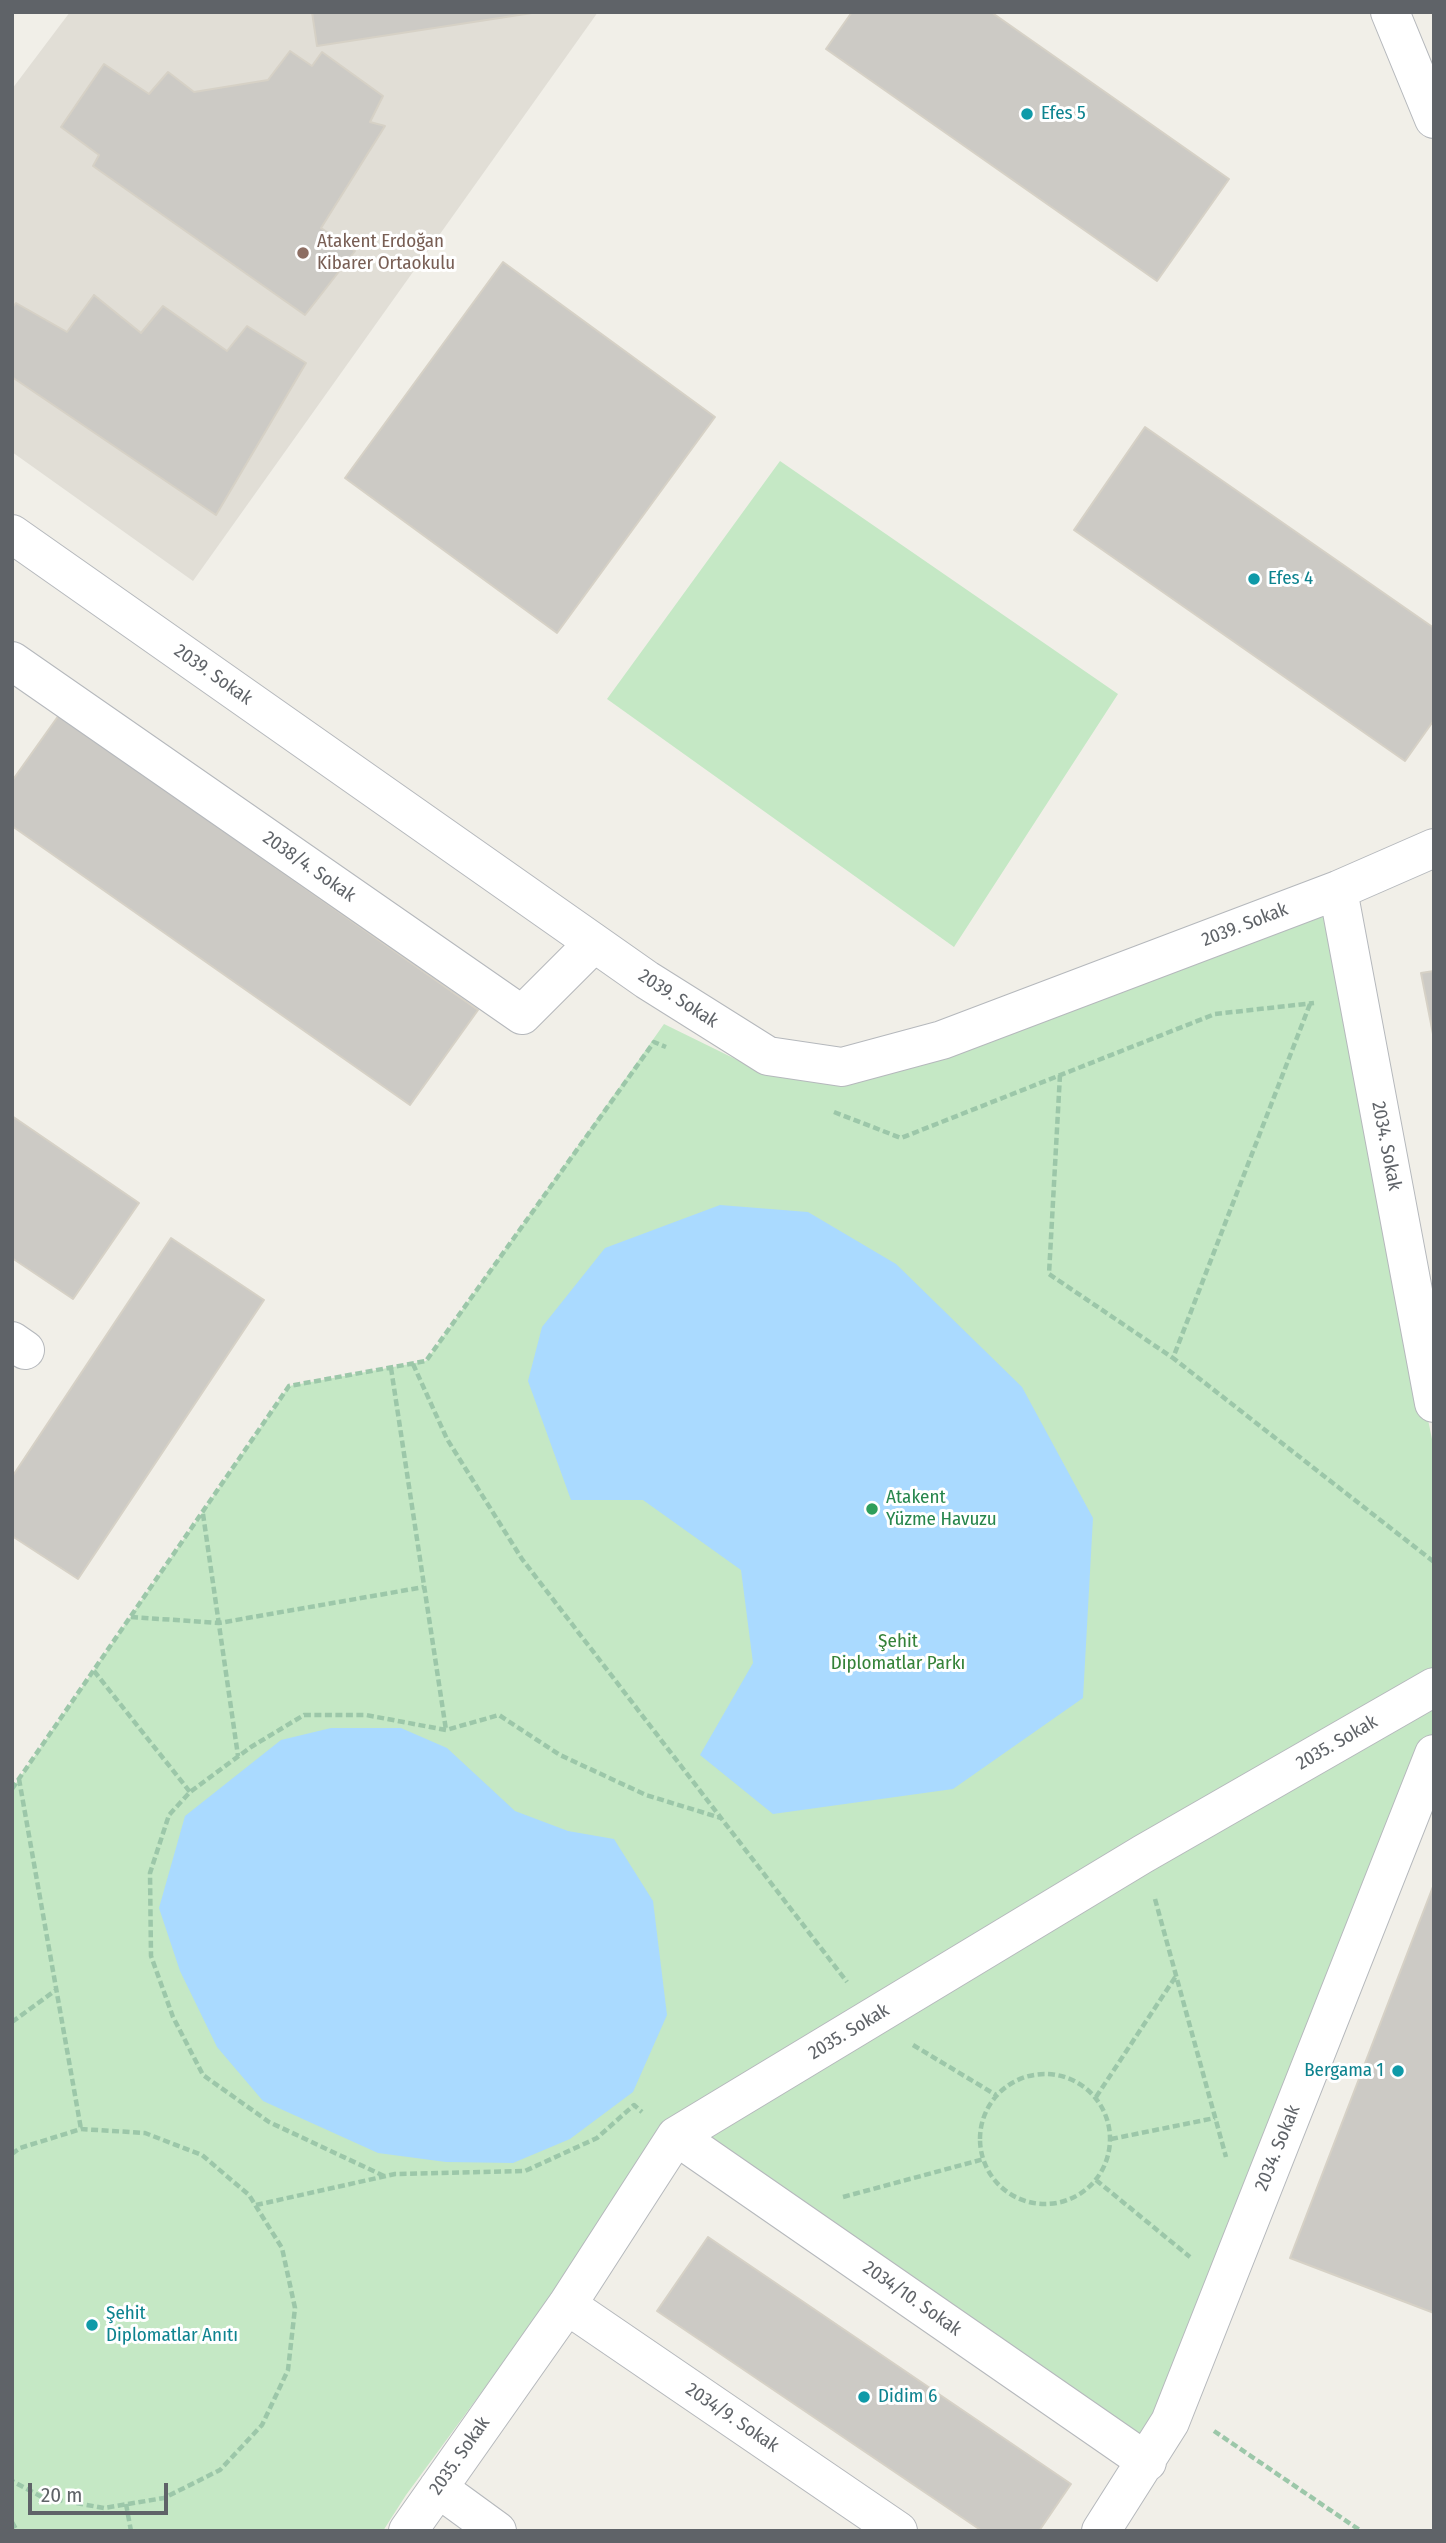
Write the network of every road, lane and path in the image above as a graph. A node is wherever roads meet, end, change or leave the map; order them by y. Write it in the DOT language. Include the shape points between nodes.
graph roads {
  1 [pos="1390,12"];
  2 [pos="1434,119"];
  3 [pos="12,534"];
  4 [pos="12,661"];
  5 [pos="1434,848"];
  6 [pos="1338,890"];
  7 [pos="1347,939"];
  8 [pos="594,943"];
  9 [pos="1324,1001"];
  10 [pos="1310,1003"];
  11 [pos="667,1047"];
  12 [pos="1060,1075"];
  13 [pos="823,1108"];
  14 [pos="1173,1358"];
  15 [pos="413,1364"];
  16 [pos="391,1368"];
  17 [pos="1434,1403"];
  18 [pos="203,1513"];
  19 [pos="1434,1562"];
  20 [pos="424,1587"];
  21 [pos="131,1617"];
  22 [pos="219,1623"];
  23 [pos="94,1671"];
  24 [pos="1434,1687"];
  25 [pos="446,1730"];
  26 [pos="1434,1754"];
  27 [pos="238,1756"];
  28 [pos="19,1779"];
  29 [pos="12,1789"];
  30 [pos="190,1792"];
  31 [pos="721,1818"];
  32 [pos="1143,1854"];
  33 [pos="1176,1976"];
  34 [pos="56,1990"];
  35 [pos="874,2017"];
  36 [pos="12,2022"];
  37 [pos="996,2095"];
  38 [pos="1096,2097"];
  39 [pos="1215,2118"];
  40 [pos="81,2129"];
  41 [pos="683,2132"];
  42 [pos="1111,2139"];
  43 [pos="12,2154"];
  44 [pos="984,2159"];
  45 [pos="1229,2169"];
  46 [pos="384,2176"];
  47 [pos="1096,2180"];
  48 [pos="838,2199"];
  49 [pos="256,2205"];
  50 [pos="1195,2261"];
  51 [pos="566,2305"];
  52 [pos="1176,2406"];
  53 [pos="1147,2462"];
  54 [pos="12,2480"];
  55 [pos="438,2488"];
  56 [pos="126,2504"];
  57 [pos="12,2522"];
  58 [pos="17,2531"];
  59 [pos="131,2531"];
  60 [pos="408,2531"];
  61 [pos="498,2531"];
  62 [pos="898,2531"];
  63 [pos="1101,2531"];
  64 [pos="1361,2531"];
  1 -- 2 [label="street"];
  3 -- 8 [label="street, 2039. Sokak"];
  4 -- 8 [label="street, 2038/4. Sokak" via="522,1015"];
  5 -- 6 [label="street, 2039. Sokak"];
  6 -- 7 [label="street, 2034. Sokak"];
  6 -- 8 [label="street, 2039. Sokak" via="942,1040 842,1067 768,1056"];
  7 -- 10 [label="path"];
  7 -- 17 [label="street, 2034. Sokak"];
  9 -- 10 [label="path"];
  10 -- 12 [label="path" via="1215,1014"];
  10 -- 14 [label="path"];
  11 -- 15 [label="path" via="654,1042 425,1362"];
  12 -- 13 [label="path" via="901,1138"];
  12 -- 14 [label="path" via="1049,1274"];
  14 -- 19 [label="path"];
  15 -- 16 [label="path"];
  15 -- 31 [label="path" via="447,1439 522,1559"];
  16 -- 18 [label="path" via="289,1386"];
  16 -- 20 [label="path"];
  18 -- 21 [label="path"];
  18 -- 22 [label="path"];
  20 -- 22 [label="path"];
  20 -- 25 [label="path"];
  21 -- 22 [label="path"];
  21 -- 23 [label="path"];
  22 -- 27 [label="path"];
  23 -- 28 [label="path"];
  23 -- 30 [label="path"];
  24 -- 32 [label="street, 2035. Sokak"];
  25 -- 27 [label="path" via="366,1715 303,1715"];
  25 -- 31 [label="path" via="499,1715 560,1755 634,1790"];
  26 -- 52 [label="street, 2034. Sokak"];
  27 -- 30 [label="path"];
  28 -- 29 [label="path"];
  28 -- 34 [label="path"];
  30 -- 46 [label="path" via="169,1815 150,1873 150,1956 173,2017 203,2075 269,2122"];
  31 -- 35 [label="path"];
  32 -- 33 [label="path"];
  32 -- 35 [label="street, 2035. Sokak"];
  33 -- 38 [label="path"];
  33 -- 39 [label="path"];
  34 -- 36 [label="path"];
  34 -- 40 [label="path"];
  35 -- 37 [label="path"];
  35 -- 41 [label="street, 2035. Sokak"];
  37 -- 38 [label="path" via="1014,2081 1057,2075"];
  37 -- 44 [label="path" via="985,2112 980,2133"];
  38 -- 42 [label="path" via="1107,2117"];
  39 -- 42 [label="path"];
  39 -- 45 [label="path"];
  40 -- 43 [label="path"];
  40 -- 49 [label="path" via="145,2133 202,2155"];
  41 -- 46 [label="path" via="674,2116 658,2128 634,2105 597,2138 525,2171"];
  41 -- 51 [label="street, 2035. Sokak"];
  41 -- 53 [label="street, 2034/10. Sokak"];
  42 -- 47 [label="path" via="1107,2161"];
  44 -- 47 [label="path" via="1002,2188 1019,2199 1040,2204 1079,2195"];
  44 -- 48 [label="path"];
  46 -- 49 [label="path"];
  47 -- 50 [label="path"];
  49 -- 56 [label="path" via="282,2248 295,2308 288,2370 262,2425 220,2470 164,2498"];
  51 -- 55 [label="street, 2035. Sokak"];
  51 -- 62 [label="street, 2034/9. Sokak"];
  52 -- 53 [label="street, 2034. Sokak"];
  52 -- 64 [label="path"];
  53 -- 63 [label="street, 2034. Sokak"];
  54 -- 56 [label="path" via="42,2497 104,2508"];
  55 -- 60 [label="street, 2035. Sokak"];
  55 -- 61 [label="street"];
  56 -- 59 [label="path"];
  57 -- 58 [label="path"];
}
